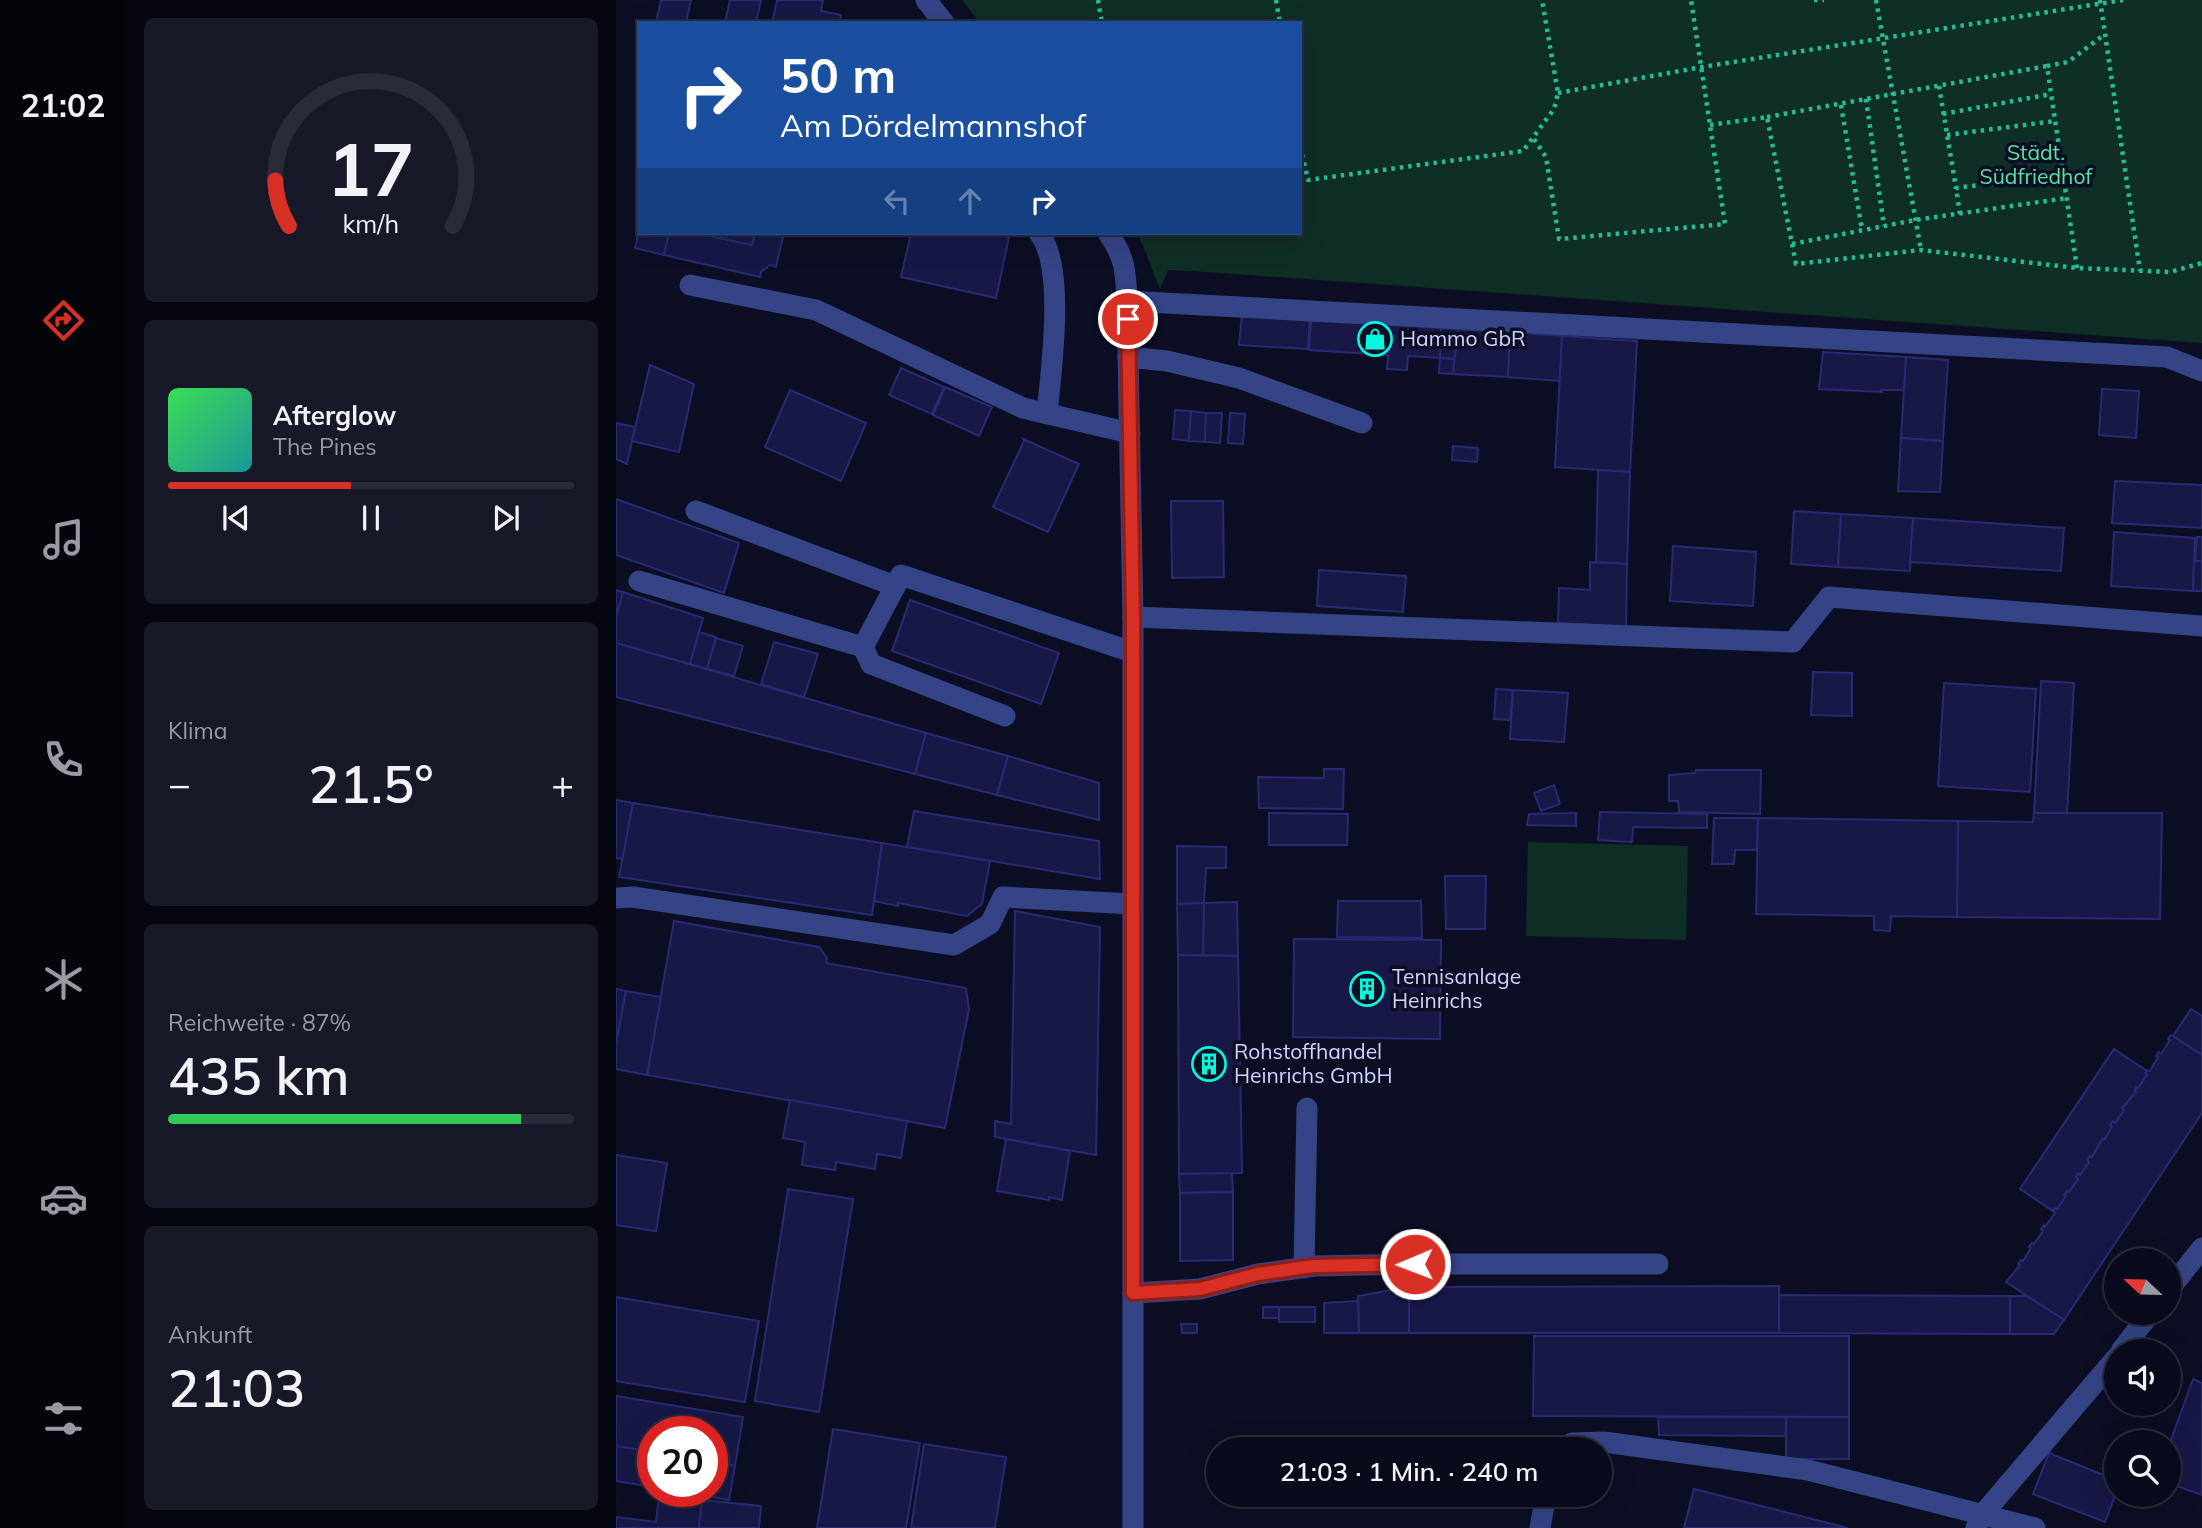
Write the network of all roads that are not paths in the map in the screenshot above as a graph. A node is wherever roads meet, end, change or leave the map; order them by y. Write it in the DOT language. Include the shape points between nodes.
graph roads {
  1 [pos="926,0"];
  2 [pos="942,21"];
  3 [pos="1042,235"];
  4 [pos="1109,235"];
  5 [pos="690,285"];
  6 [pos="1128,300"];
  7 [pos="1129,357"];
  8 [pos="2202,371"];
  9 [pos="1047,414"];
  10 [pos="1362,422"];
  11 [pos="1130,433"];
  12 [pos="696,511"];
  13 [pos="639,581"];
  14 [pos="895,586"];
  15 [pos="1133,617"];
  16 [pos="2202,626"];
  17 [pos="863,647"];
  18 [pos="1132,652"];
  19 [pos="1005,716"];
  20 [pos="616,898"];
  21 [pos="1132,904"];
  22 [pos="1307,1108"];
  23 [pos="2202,1248"];
  24 [pos="1658,1264"];
  25 [pos="1304,1268"];
  26 [pos="2181,1275"];
  27 [pos="1133,1293"];
  28 [pos="2141,1325"];
  29 [pos="2130,1339"];
  30 [pos="2104,1372"];
  31 [pos="1612,1443"];
  32 [pos="1544,1507"];
  33 [pos="1980,1521"];
  34 [pos="1133,1528"];
  35 [pos="1540,1528"];
  36 [pos="2035,1528"];
  1 -- 2 [label="street"];
  3 -- 9 [label="street" via="1053,271"];
  4 -- 6 [label="street" via="1121,251"];
  5 -- 9 [label="street" via="816,310 1023,408"];
  6 -- 7 [label="street"];
  6 -- 8 [label="street" via="2167,357"];
  7 -- 10 [label="street" via="1239,378"];
  7 -- 11 [label="street"];
  9 -- 11 [label="street"];
  11 -- 15 [label="street"];
  12 -- 14 [label="street"];
  13 -- 17 [label="street"];
  14 -- 17 [label="street"];
  14 -- 18 [label="street" via="901,575"];
  15 -- 16 [label="street" via="1793,642 1829,597"];
  15 -- 18 [label="street"];
  17 -- 19 [label="street" via="871,664"];
  18 -- 21 [label="street"];
  20 -- 21 [label="street" via="954,945 990,924 1003,897"];
  21 -- 27 [label="street"];
  22 -- 25 [label="street"];
  23 -- 26 [label="street"];
  24 -- 25 [label="street"];
  25 -- 27 [label="street" via="1200,1289"];
  27 -- 34 [label="street"];
  28 -- 29 [label="street"];
  30 -- 33 [label="street"];
  31 -- 33 [label="street" via="1808,1470"];
  32 -- 35 [label="street"];
  33 -- 36 [label="street"];
}
